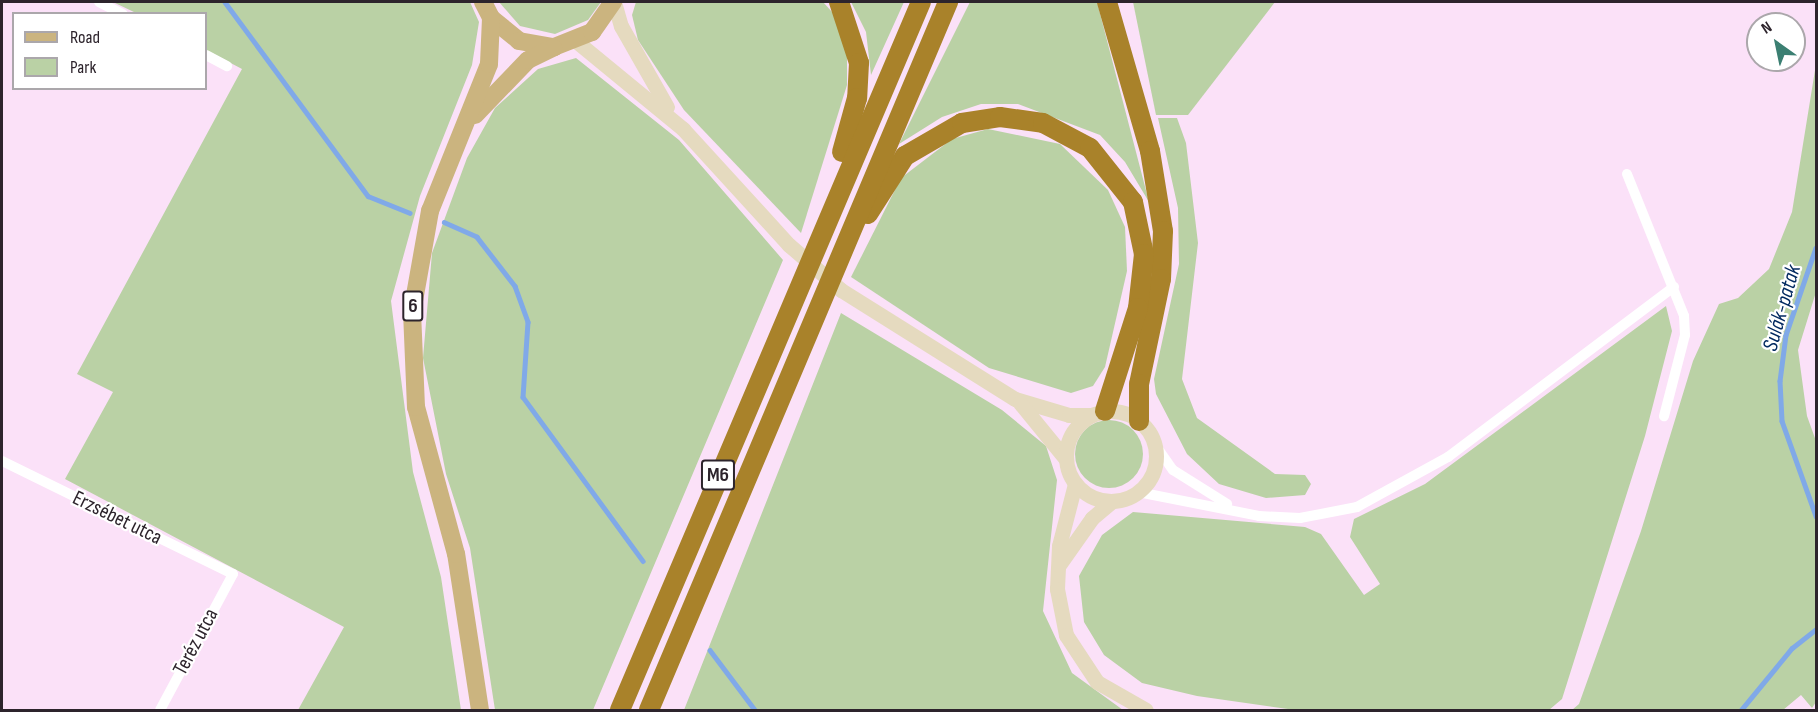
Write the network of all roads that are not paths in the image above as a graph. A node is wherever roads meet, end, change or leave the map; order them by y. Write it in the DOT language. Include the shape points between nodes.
graph roads {
  1 [pos="99,2"];
  2 [pos="483,2"];
  3 [pos="614,2"];
  4 [pos="838,2"];
  5 [pos="921,2"];
  6 [pos="948,2"];
  7 [pos="1107,2"];
  8 [pos="119,12"];
  9 [pos="492,18"];
  10 [pos="576,41"];
  11 [pos="554,47"];
  12 [pos="207,56"];
  13 [pos="227,66"];
  14 [pos="468,123"];
  15 [pos="682,129"];
  16 [pos="1628,174"];
  17 [pos="816,240"];
  18 [pos="834,263"];
  19 [pos="1674,287"];
  20 [pos="1015,399"];
  21 [pos="1098,413"];
  22 [pos="1664,416"];
  23 [pos="1139,420"];
  24 [pos="1154,442"];
  25 [pos="1065,458"];
  26 [pos="2,461"];
  27 [pos="1075,484"];
  28 [pos="1138,492"];
  29 [pos="1112,501"];
  30 [pos="1238,510"];
  31 [pos="1059,565"];
  32 [pos="233,574"];
  33 [pos="160,711"];
  34 [pos="480,711"];
  35 [pos="620,711"];
  36 [pos="649,711"];
  37 [pos="1146,711"];
  1 -- 8 [label="street"];
  2 -- 9 [label="main road, 6"];
  3 -- 10 [label="main road, 6" via="599,25"];
  3 -- 15 [label="street" via="648,78"];
  4 -- 17 [label="highway" via="858,52 859,81"];
  5 -- 17 [label="highway, M6"];
  6 -- 18 [label="highway, M6"];
  7 -- 23 [label="highway" via="1150,151 1163,231 1161,279 1139,384"];
  9 -- 11 [label="main road, 6" via="519,41"];
  9 -- 14 [label="main road, 6" via="489,64"];
  10 -- 11 [label="main road, 6"];
  10 -- 15 [label="street"];
  11 -- 14 [label="main road, 6" via="528,60"];
  12 -- 13 [label="street"];
  14 -- 34 [label="main road, 6" via="424,234 412,341 416,407 456,554"];
  15 -- 20 [label="street" via="814,268 868,310"];
  16 -- 19 [label="street"];
  17 -- 35 [label="highway, M6"];
  18 -- 21 [label="highway" via="895,167 939,133 975,119 1000,117 1067,133 1118,177 1137,211 1142,237 1143,283"];
  18 -- 36 [label="highway, M6"];
  19 -- 22 [label="street" via="1685,335"];
  19 -- 30 [label="street" via="1401,487 1330,514 1300,518"];
  20 -- 21 [label="street" via="1069,415"];
  20 -- 25 [label="street" via="1056,440"];
  21 -- 23 [label="street"];
  21 -- 25 [label="street" via="1072,432"];
  23 -- 24 [label="street"];
  24 -- 28 [label="street" via="1154,469"];
  24 -- 30 [label="street" via="1173,470"];
  25 -- 27 [label="street"];
  26 -- 32 [label="street, Erzsébet utca"];
  27 -- 29 [label="street"];
  27 -- 31 [label="street"];
  28 -- 29 [label="street"];
  28 -- 30 [label="street"];
  29 -- 31 [label="street" via="1092,518"];
  31 -- 37 [label="street" via="1060,613 1074,652 1097,682"];
  32 -- 33 [label="street, Teréz utca"];
}
